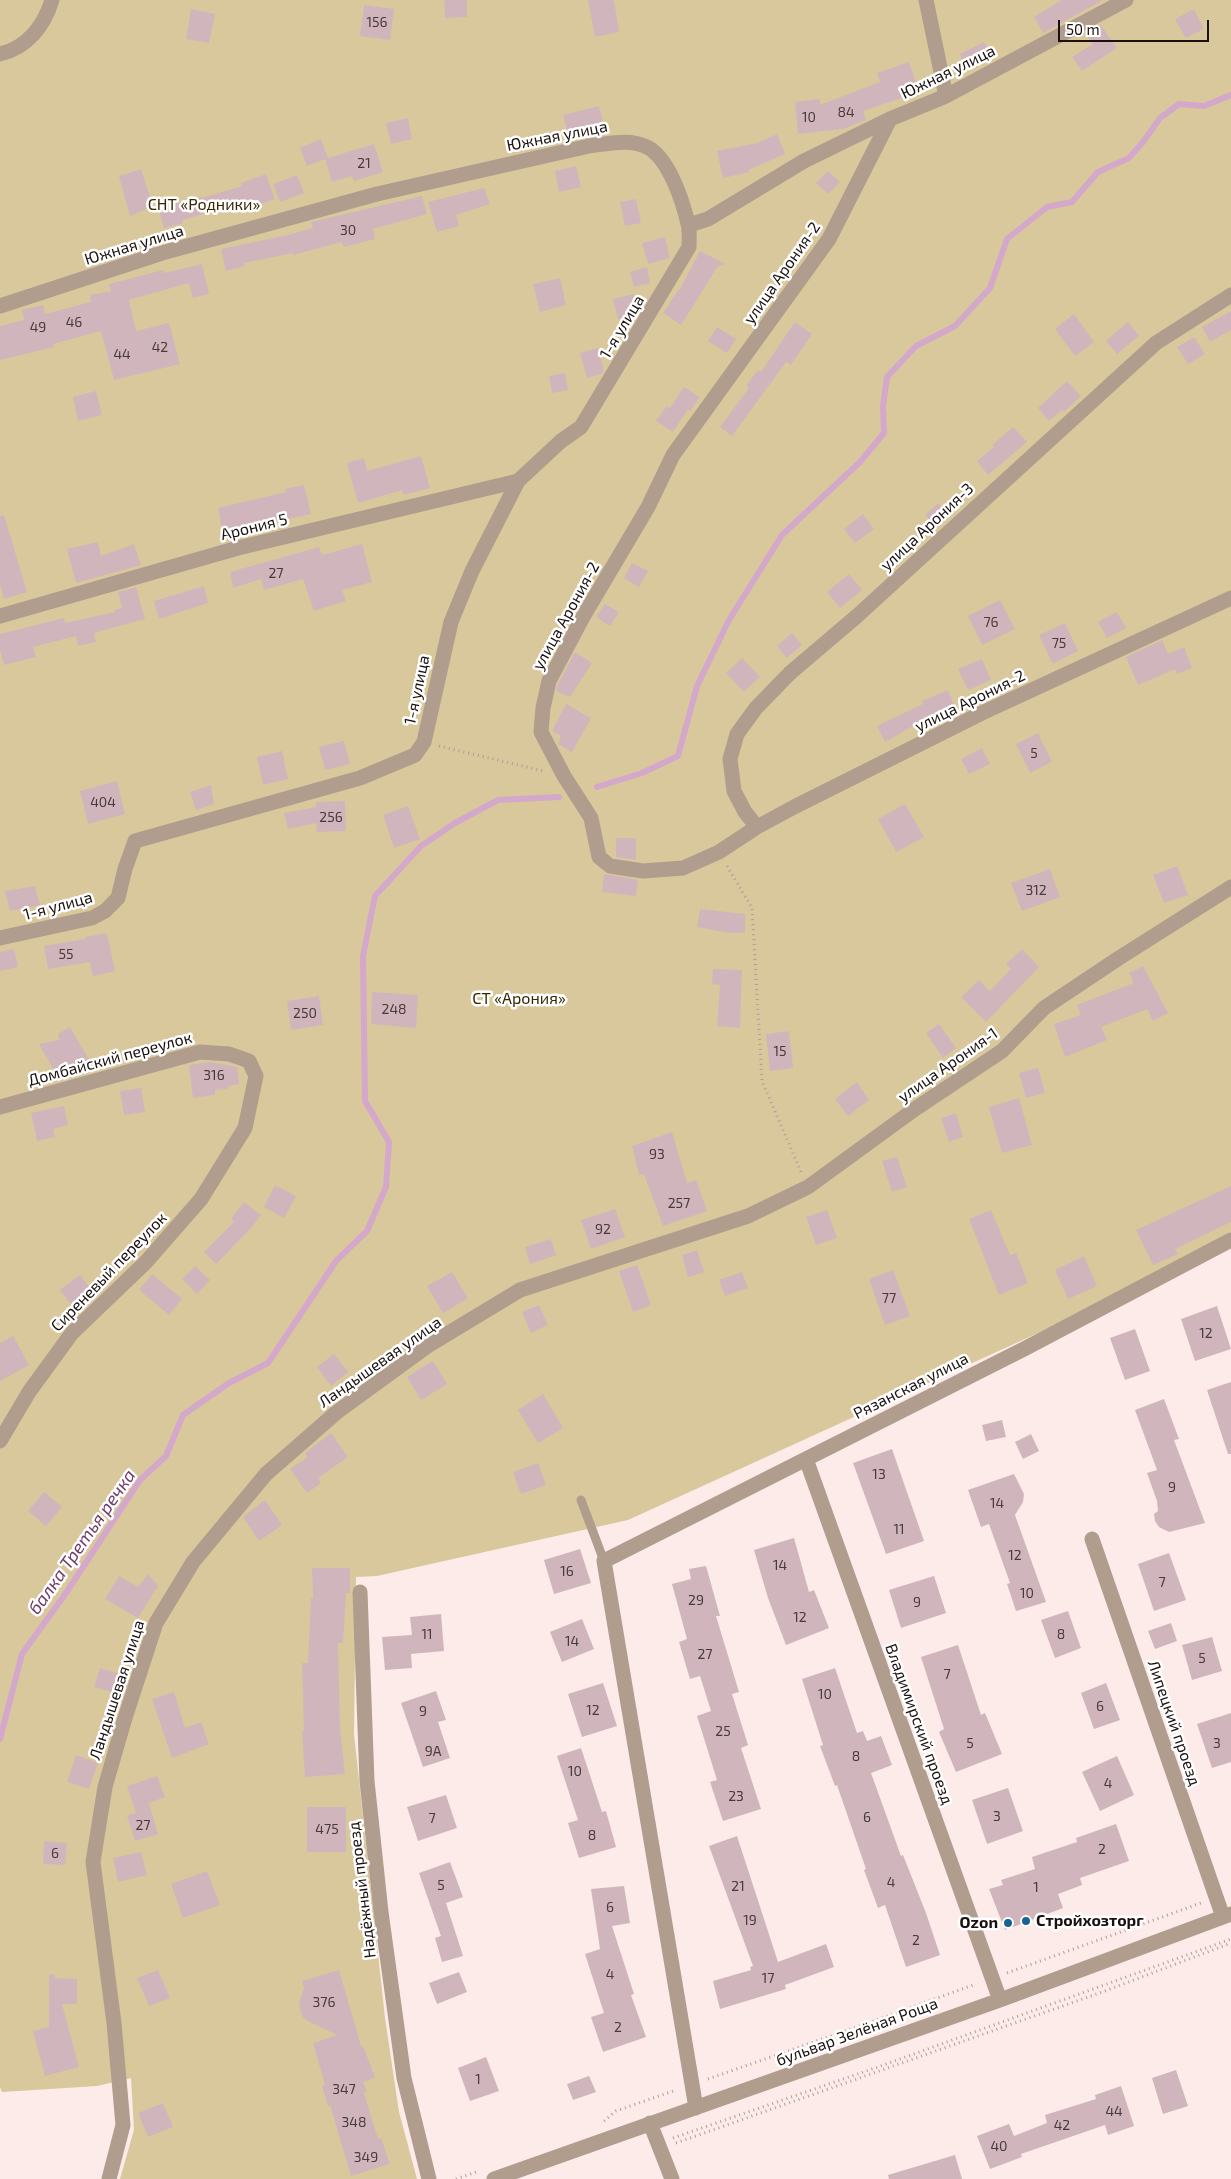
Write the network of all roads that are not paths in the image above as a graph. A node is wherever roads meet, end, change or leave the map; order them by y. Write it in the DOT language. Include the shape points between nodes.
graph roads {
  1 [pos="52,0"];
  2 [pos="926,0"];
  3 [pos="1126,0"];
  4 [pos="0,54"];
  5 [pos="946,96"];
  6 [pos="890,119"];
  7 [pos="708,219"];
  8 [pos="689,225"];
  9 [pos="689,247"];
  10 [pos="1231,295"];
  11 [pos="0,306"];
  12 [pos="518,481"];
  13 [pos="1231,598"];
  14 [pos="0,616"];
  15 [pos="757,827"];
  16 [pos="1231,887"];
  17 [pos="0,938"];
  18 [pos="0,1107"];
  19 [pos="246,1128"];
  20 [pos="808,1188"];
  21 [pos="1231,1240"];
  22 [pos="0,1441"];
  23 [pos="806,1459"];
  24 [pos="581,1500"];
  25 [pos="1092,1539"];
  26 [pos="604,1561"];
  27 [pos="360,1592"];
  28 [pos="1227,1916"];
  29 [pos="1000,2000"];
  30 [pos="696,2108"];
  31 [pos="650,2123"];
  32 [pos="109,2179"];
  33 [pos="429,2179"];
  34 [pos="494,2179"];
  35 [pos="672,2179"];
  1 -- 4 [label="street" via="36,33 13,51"];
  2 -- 5 [label="street"];
  3 -- 5 [label="street, Южная улица"];
  5 -- 6 [label="street, Южная улица"];
  6 -- 7 [label="street, Южная улица" via="804,160"];
  6 -- 15 [label="street, улица Арония-2" via="829,239 673,455 648,507 549,680 542,708 541,732 591,818 599,857 610,866 644,871 683,868 718,852"];
  7 -- 8 [label="street, Южная улица"];
  7 -- 9 [label="street, 1-я улица"];
  8 -- 9 [label="street"];
  8 -- 11 [label="street, Южная улица" via="677,184 658,158 648,148 621,142 589,146 377,194 162,253"];
  9 -- 12 [label="street, 1-я улица" via="581,427"];
  10 -- 15 [label="street, улица Арония-3" via="1156,342 857,616 790,672 756,708 736,734 730,759 734,790"];
  12 -- 14 [label="street, Арония 5" via="238,548"];
  12 -- 17 [label="street, 1-я улица" via="472,571 451,622 424,742 414,755 360,778 136,841 118,898 105,911 92,918"];
  13 -- 15 [label="street, улица Арония-2" via="982,714"];
  16 -- 20 [label="street, улица Арония-1" via="1044,1008 1002,1051"];
  18 -- 19 [label="street, Домбайский переулок" via="200,1052 229,1054 249,1061 256,1076"];
  19 -- 22 [label="street, Сиреневый переулок" via="201,1199 146,1262 72,1333 29,1392"];
  20 -- 32 [label="street, Ландышевая улица" via="748,1216 520,1290 429,1345 337,1412 266,1474 194,1562 156,1623 105,1788 93,1862 114,2023 122,2125"];
  21 -- 23 [label="street, Рязанская улица"];
  23 -- 26 [label="street, Рязанская улица"];
  23 -- 29 [label="street, Владимирский проезд"];
  24 -- 26 [label="lane"];
  25 -- 28 [label="street, Липецкий проезд" via="1216,1897"];
  26 -- 30 [label="street"];
  27 -- 33 [label="street, Надёжный проезд" via="367,1781 381,1912 404,2078"];
  28 -- 29 [label="street, бульвар Зелёная Роща"];
  29 -- 30 [label="street, бульвар Зелёная Роща"];
  30 -- 31 [label="street, бульвар Зелёная Роща"];
  31 -- 34 [label="street, бульвар Зелёная Роща"];
  31 -- 35 [label="street"];
}
